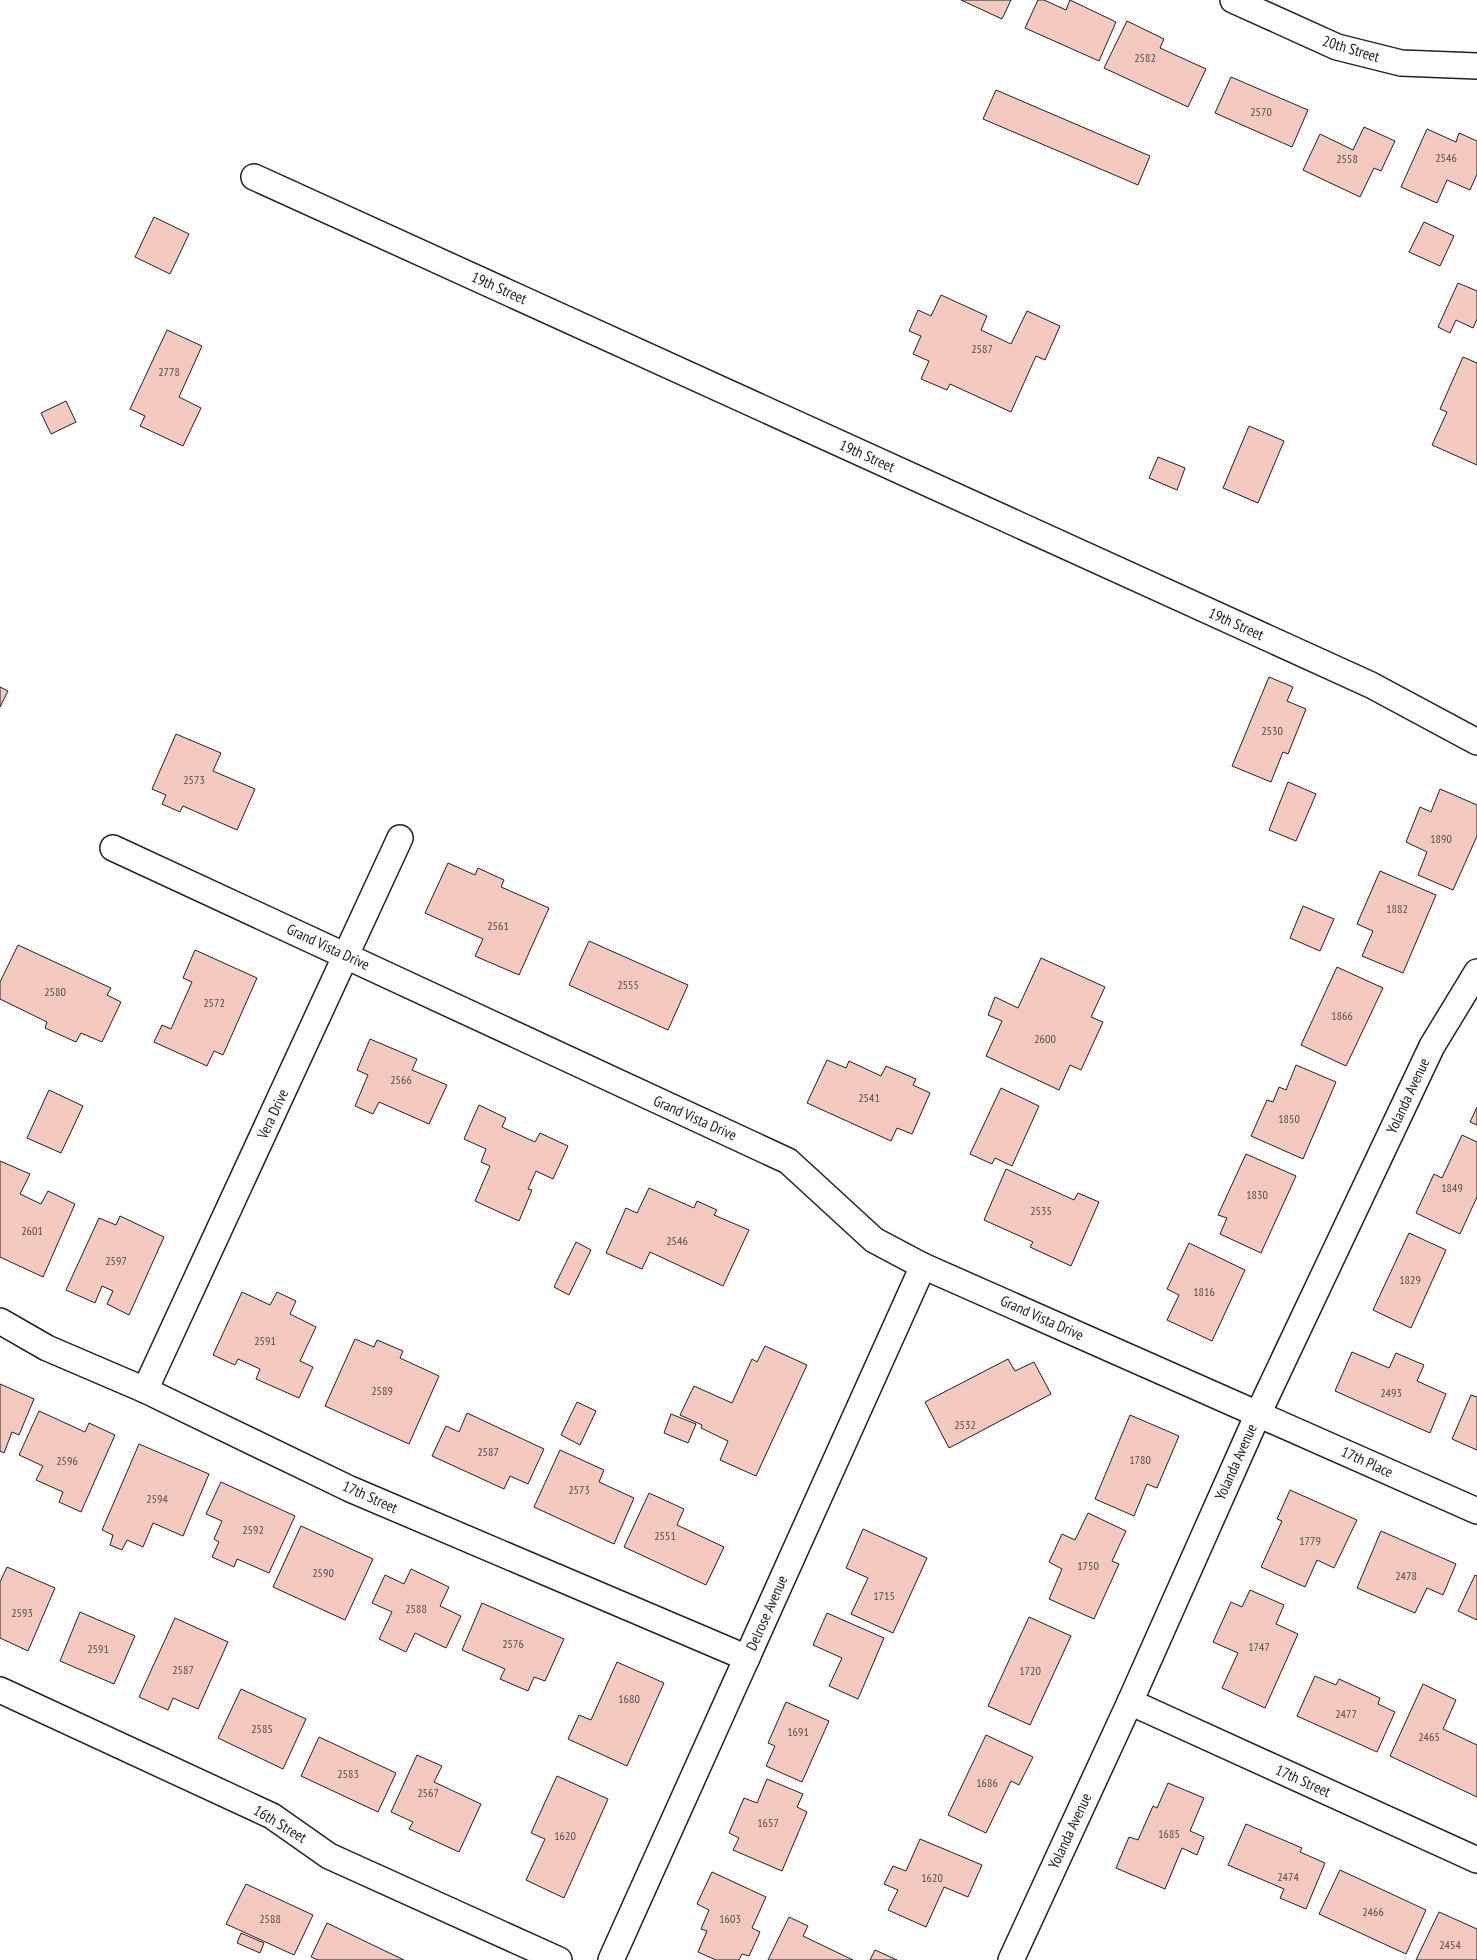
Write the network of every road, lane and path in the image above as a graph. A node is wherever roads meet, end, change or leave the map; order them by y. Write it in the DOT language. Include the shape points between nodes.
graph roads {
  1 [pos="1234,0"];
  2 [pos="1477,66"];
  3 [pos="254,177"];
  4 [pos="1477,742"];
  5 [pos="400,838"];
  6 [pos="113,848"];
  7 [pos="346,955"];
  8 [pos="1477,972"];
  9 [pos="922,1266"];
  10 [pos="0,1320"];
  11 [pos="145,1390"];
  12 [pos="1258,1414"];
  13 [pos="1477,1511"];
  14 [pos="747,1658"];
  15 [pos="0,1690"];
  16 [pos="1130,1702"];
  17 [pos="1477,1860"];
  18 [pos="559,1960"];
  19 [pos="611,1960"];
  20 [pos="1011,1960"];
  1 -- 2 [label="street, 20th Street" via="1337,47 1401,64"];
  3 -- 4 [label="street, 19th Street" via="1371,685"];
  5 -- 7 [label="street, Vera Drive"];
  6 -- 7 [label="street, Grand Vista Drive"];
  7 -- 9 [label="street, Grand Vista Drive" via="788,1160 874,1240"];
  7 -- 11 [label="street, Vera Drive"];
  8 -- 12 [label="street, Yolanda Avenue" via="1432,1046"];
  9 -- 12 [label="street, Grand Vista Drive"];
  9 -- 14 [label="street, Delrose Avenue"];
  10 -- 11 [label="street, 17th Street" via="47,1348"];
  11 -- 14 [label="street, 17th Street" via="350,1488"];
  12 -- 13 [label="street, 17th Place"];
  12 -- 16 [label="street, Yolanda Avenue"];
  14 -- 19 [label="street, Delrose Avenue"];
  15 -- 18 [label="street, 16th Street" via="272,1816 329,1856"];
  16 -- 17 [label="street, 17th Street"];
  16 -- 20 [label="street, Yolanda Avenue"];
}
